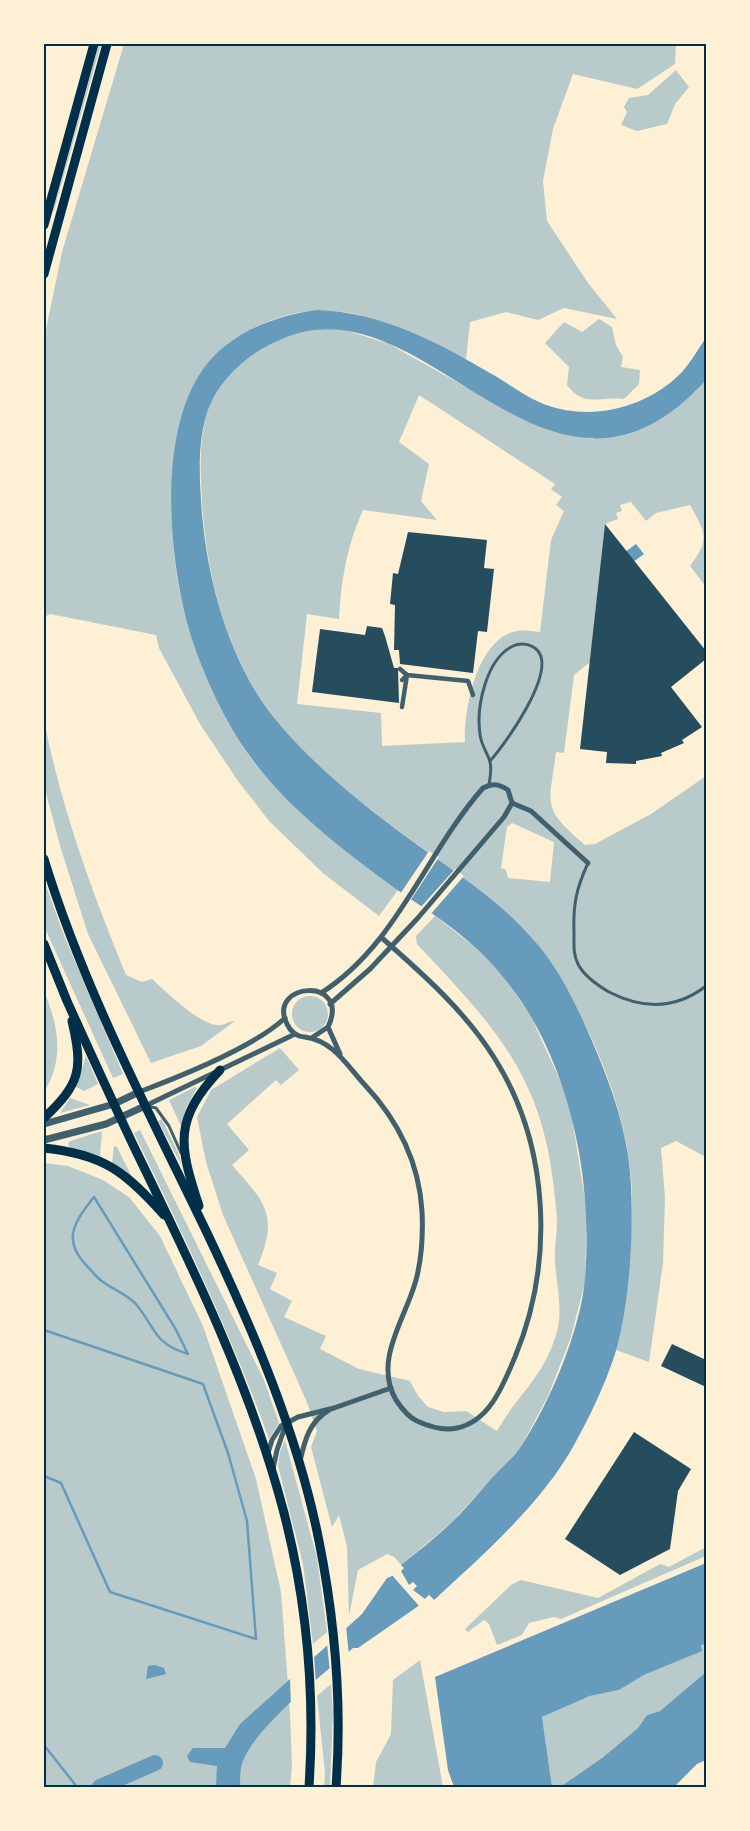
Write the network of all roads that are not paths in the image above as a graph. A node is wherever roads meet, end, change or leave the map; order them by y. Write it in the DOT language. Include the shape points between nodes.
graph roads {
  1 [pos="94,44"];
  2 [pos="107,44"];
  3 [pos="44,225"];
  4 [pos="44,274"];
  5 [pos="400,668"];
  6 [pos="432,672"];
  7 [pos="406,675"];
  8 [pos="432,678"];
  9 [pos="402,680"];
  10 [pos="474,695"];
  11 [pos="402,707"];
  12 [pos="490,761"];
  13 [pos="489,785"];
  14 [pos="512,803"];
  15 [pos="44,859"];
  16 [pos="588,863"];
  17 [pos="382,938"];
  18 [pos="44,944"];
  19 [pos="392,946"];
  20 [pos="706,986"];
  21 [pos="321,993"];
  22 [pos="67,1001"];
  23 [pos="330,1004"];
  24 [pos="285,1018"];
  25 [pos="328,1027"];
  26 [pos="295,1034"];
  27 [pos="313,1037"];
  28 [pos="341,1056"];
  29 [pos="220,1070"];
  30 [pos="139,1092"];
  31 [pos="114,1104"];
  32 [pos="145,1106"];
  33 [pos="44,1118"];
  34 [pos="121,1118"];
  35 [pos="44,1124"];
  36 [pos="44,1140"];
  37 [pos="44,1148"];
  38 [pos="186,1163"];
  39 [pos="171,1223"];
  40 [pos="209,1237"];
  41 [pos="391,1388"];
  42 [pos="334,1408"];
  43 [pos="286,1424"];
  44 [pos="268,1456"];
  45 [pos="299,1465"];
  46 [pos="273,1473"];
  47 [pos="310,1787"];
  48 [pos="336,1787"];
  1 -- 3 [label="main road"];
  2 -- 4 [label="main road"];
  5 -- 7 [label="street"];
  6 -- 8 [label="street"];
  7 -- 8 [label="street"];
  7 -- 9 [label="street"];
  7 -- 11 [label="street"];
  8 -- 10 [label="street" via="468,681"];
  12 -- 12 [label="lane" via="508,739 541,678 541,657 538,651 526,644 518,644 505,652 483,689 479,727 484,751"];
  12 -- 13 [label="lane"];
  13 -- 14 [label="street" via="498,784 508,790"];
  13 -- 17 [label="street" via="475,798 445,840"];
  14 -- 16 [label="street" via="535,815"];
  14 -- 19 [label="street" via="472,856"];
  15 -- 30 [label="main road" via="72,941"];
  16 -- 20 [label="lane" via="573,905 574,954 584,972 598,986 634,1003 650,1005 676,1002 695,995"];
  17 -- 19 [label="street"];
  17 -- 21 [label="street" via="339,982"];
  18 -- 22 [label="main road"];
  19 -- 23 [label="street"];
  19 -- 41 [label="street" via="442,992 496,1060 510,1085 536,1168 541,1238 537,1276 526,1325 510,1370 490,1407 459,1428 433,1428 403,1410"];
  21 -- 23 [label="street"];
  21 -- 24 [label="street" via="306,990 292,996 286,1004"];
  22 -- 31 [label="main road"];
  22 -- 33 [label="main road" via="79,1050 79,1067 64,1099"];
  23 -- 25 [label="street" via="332,1012"];
  24 -- 26 [label="street"];
  24 -- 30 [label="street" via="274,1028 229,1052"];
  25 -- 27 [label="street"];
  25 -- 28 [label="street"];
  26 -- 27 [label="street"];
  26 -- 29 [label="street"];
  27 -- 28 [label="street"];
  28 -- 41 [label="street" via="395,1122 417,1177 420,1258 417,1278 390,1353"];
  29 -- 32 [label="street"];
  29 -- 38 [label="main road" via="203,1088 189,1111 184,1131"];
  30 -- 31 [label="street"];
  30 -- 32 [label="main road"];
  31 -- 34 [label="main road"];
  31 -- 35 [label="street"];
  32 -- 34 [label="street"];
  32 -- 38 [label="lane" via="156,1108 162,1116"];
  32 -- 40 [label="main road"];
  34 -- 36 [label="street"];
  34 -- 39 [label="main road"];
  37 -- 39 [label="main road" via="81,1153 106,1163 128,1178"];
  38 -- 40 [label="main road"];
  39 -- 44 [label="main road" via="226,1342"];
  40 -- 43 [label="main road" via="247,1321"];
  41 -- 42 [label="street"];
  42 -- 43 [label="street" via="298,1416"];
  42 -- 45 [label="street" via="320,1416 305,1437"];
  43 -- 44 [label="street" via="272,1440"];
  43 -- 45 [label="main road"];
  43 -- 46 [label="street"];
  44 -- 46 [label="main road"];
  45 -- 48 [label="main road" via="319,1541 332,1628 338,1732"];
  46 -- 47 [label="main road" via="296,1567 307,1649 312,1750"];
}
